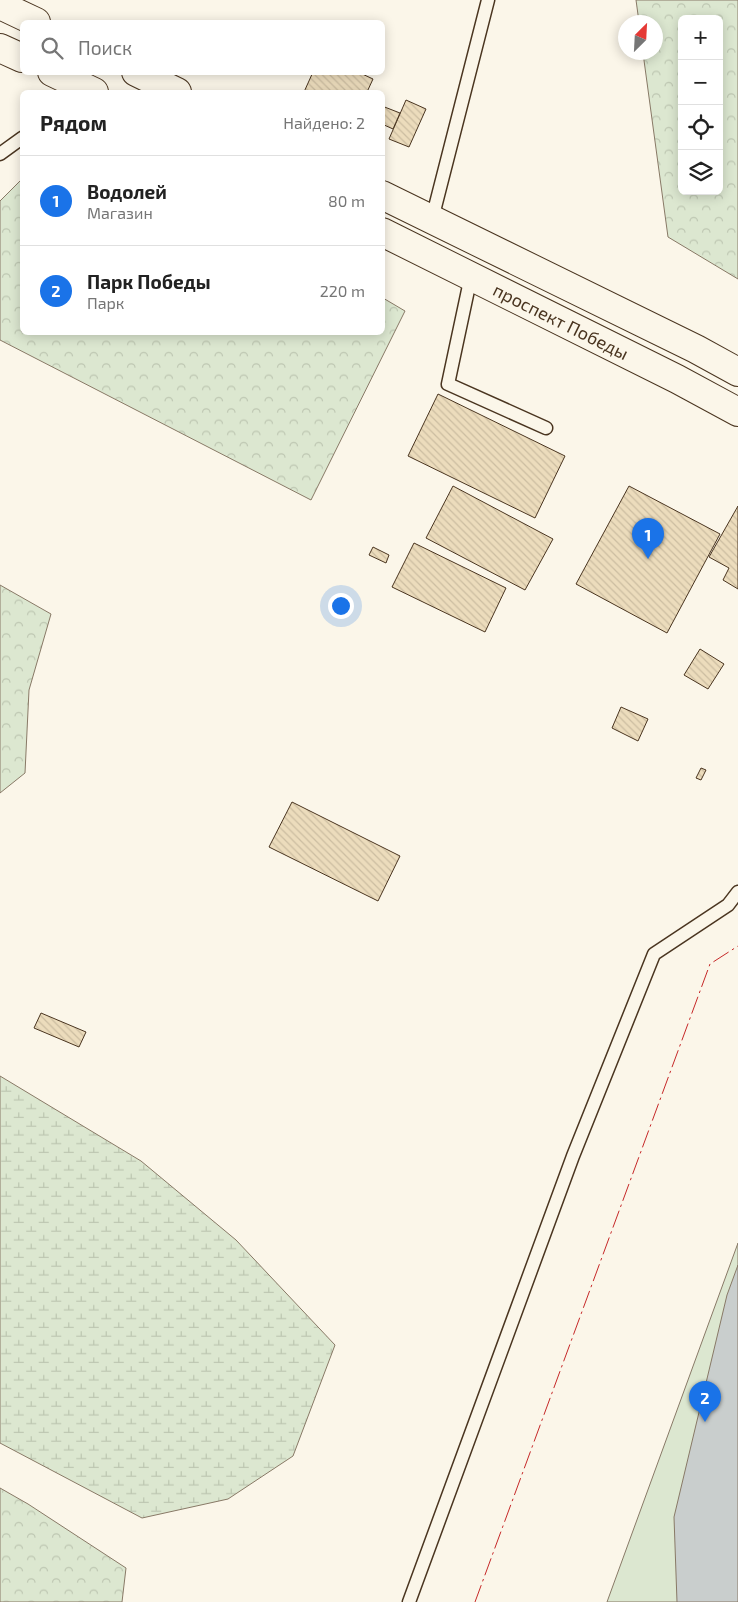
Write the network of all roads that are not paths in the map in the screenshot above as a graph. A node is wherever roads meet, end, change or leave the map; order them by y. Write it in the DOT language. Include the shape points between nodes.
graph roads {
  1 [pos="488,0"];
  2 [pos="0,5"];
  3 [pos="32,20"];
  4 [pos="0,48"];
  5 [pos="20,57"];
  6 [pos="58,75"];
  7 [pos="142,75"];
  8 [pos="86,90"];
  9 [pos="173,90"];
  10 [pos="20,139"];
  11 [pos="0,154"];
  12 [pos="385,196"];
  13 [pos="432,219"];
  14 [pos="385,233"];
  15 [pos="471,276"];
  16 [pos="738,372"];
  17 [pos="738,412"];
  18 [pos="546,428"];
  19 [pos="738,892"];
  20 [pos="409,1602"];
  1 -- 13 [label="lane"];
  2 -- 3 [label="main road"];
  4 -- 5 [label="main road"];
  6 -- 8 [label="main road"];
  7 -- 9 [label="main road"];
  10 -- 11 [label="lane"];
  12 -- 13 [label="main road, проспект Победы"];
  13 -- 16 [label="main road, проспект Победы"];
  14 -- 15 [label="main road, проспект Победы"];
  15 -- 17 [label="main road, проспект Победы"];
  15 -- 18 [label="lane" via="448,384"];
  19 -- 20 [label="lane" via="728,905 654,954 573,1156"];
}
